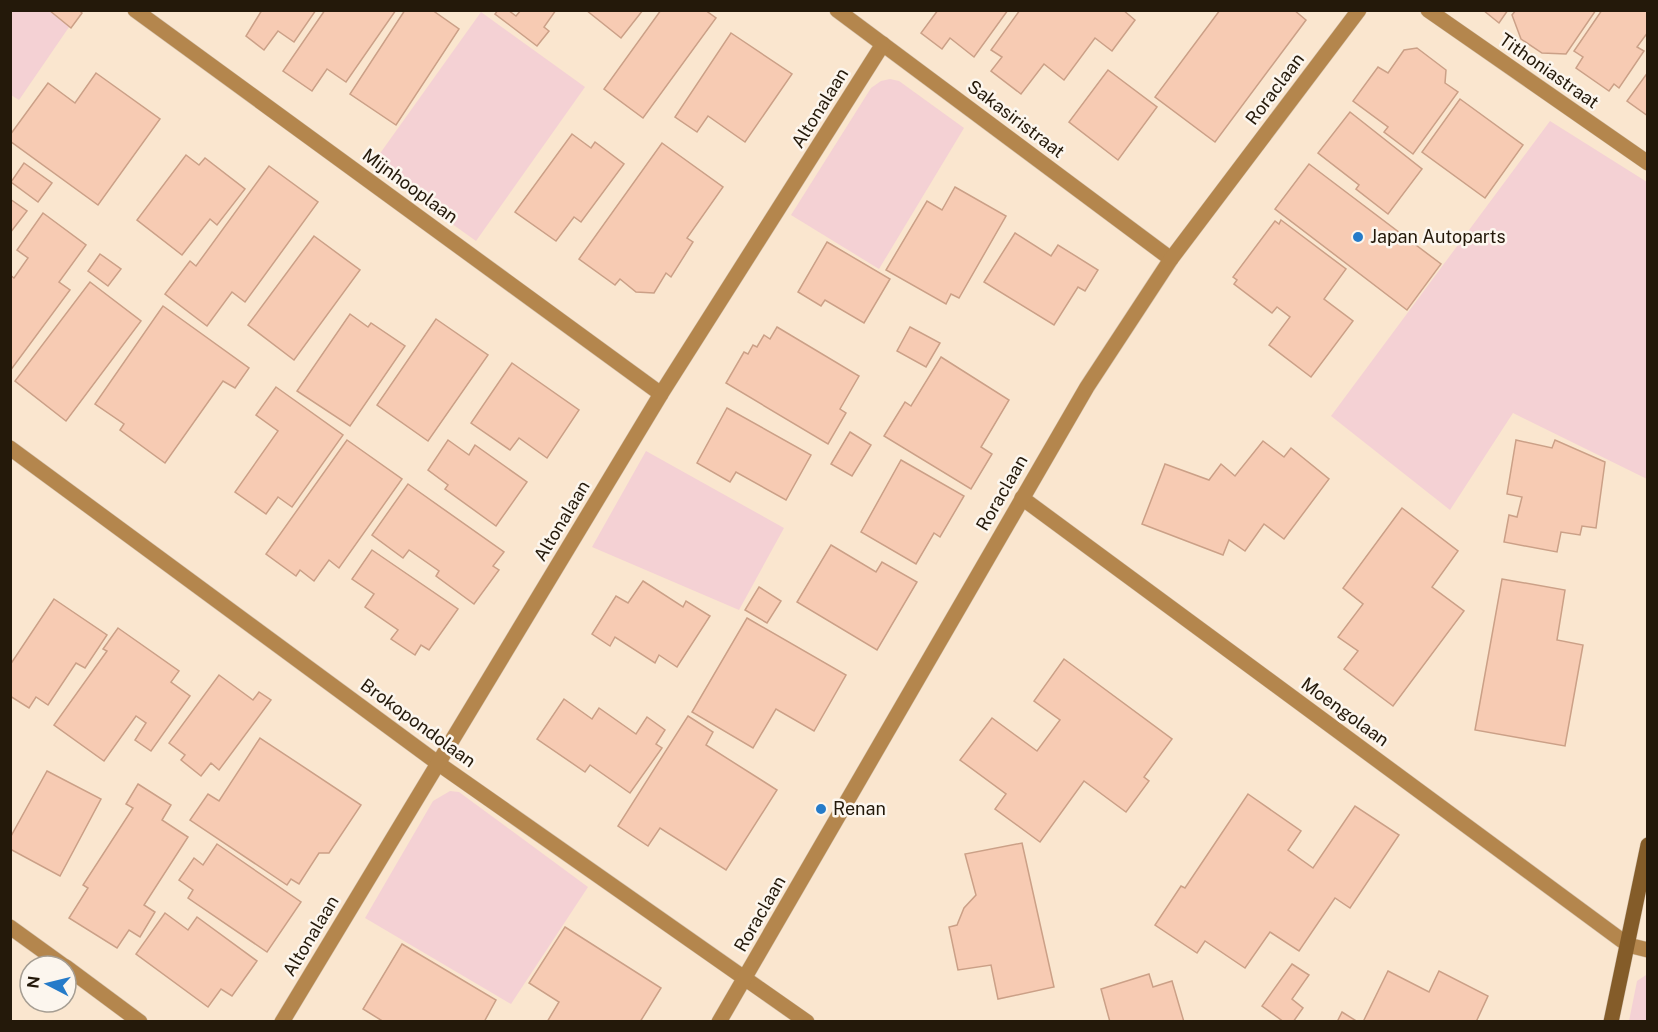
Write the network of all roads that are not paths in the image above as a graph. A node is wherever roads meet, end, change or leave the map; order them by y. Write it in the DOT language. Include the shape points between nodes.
graph roads {
  1 [pos="135,10"];
  2 [pos="837,10"];
  3 [pos="1359,10"];
  4 [pos="1428,10"];
  5 [pos="883,44"];
  6 [pos="1647,163"];
  7 [pos="1171,259"];
  8 [pos="661,393"];
  9 [pos="10,448"];
  10 [pos="1022,498"];
  11 [pos="439,764"];
  12 [pos="1647,844"];
  13 [pos="10,927"];
  14 [pos="1628,945"];
  15 [pos="1647,950"];
  16 [pos="47,954"];
  17 [pos="78,977"];
  18 [pos="746,977"];
  19 [pos="140,1022"];
  20 [pos="282,1022"];
  21 [pos="719,1022"];
  22 [pos="807,1022"];
  23 [pos="1611,1022"];
  1 -- 8 [label="street, Mijnhooplaan"];
  2 -- 5 [label="street, Sakasiristraat"];
  3 -- 7 [label="street, Roraclaan"];
  4 -- 6 [label="street, Tithoniastraat"];
  5 -- 7 [label="street, Sakasiristraat"];
  5 -- 8 [label="street, Altonalaan"];
  7 -- 10 [label="street, Roraclaan" via="1087,387"];
  8 -- 11 [label="street, Altonalaan"];
  9 -- 11 [label="street, Brokopondolaan"];
  10 -- 14 [label="street, Moengolaan"];
  10 -- 18 [label="street, Roraclaan"];
  11 -- 18 [label="street, Brokopondolaan"];
  11 -- 20 [label="street, Altonalaan"];
  12 -- 14 [label="main road"];
  13 -- 16 [label="street"];
  14 -- 15 [label="street, Moengolaan"];
  14 -- 23 [label="main road"];
  17 -- 19 [label="street"];
  18 -- 21 [label="street, Roraclaan"];
  18 -- 22 [label="street, Brokopondolaan"];
}
